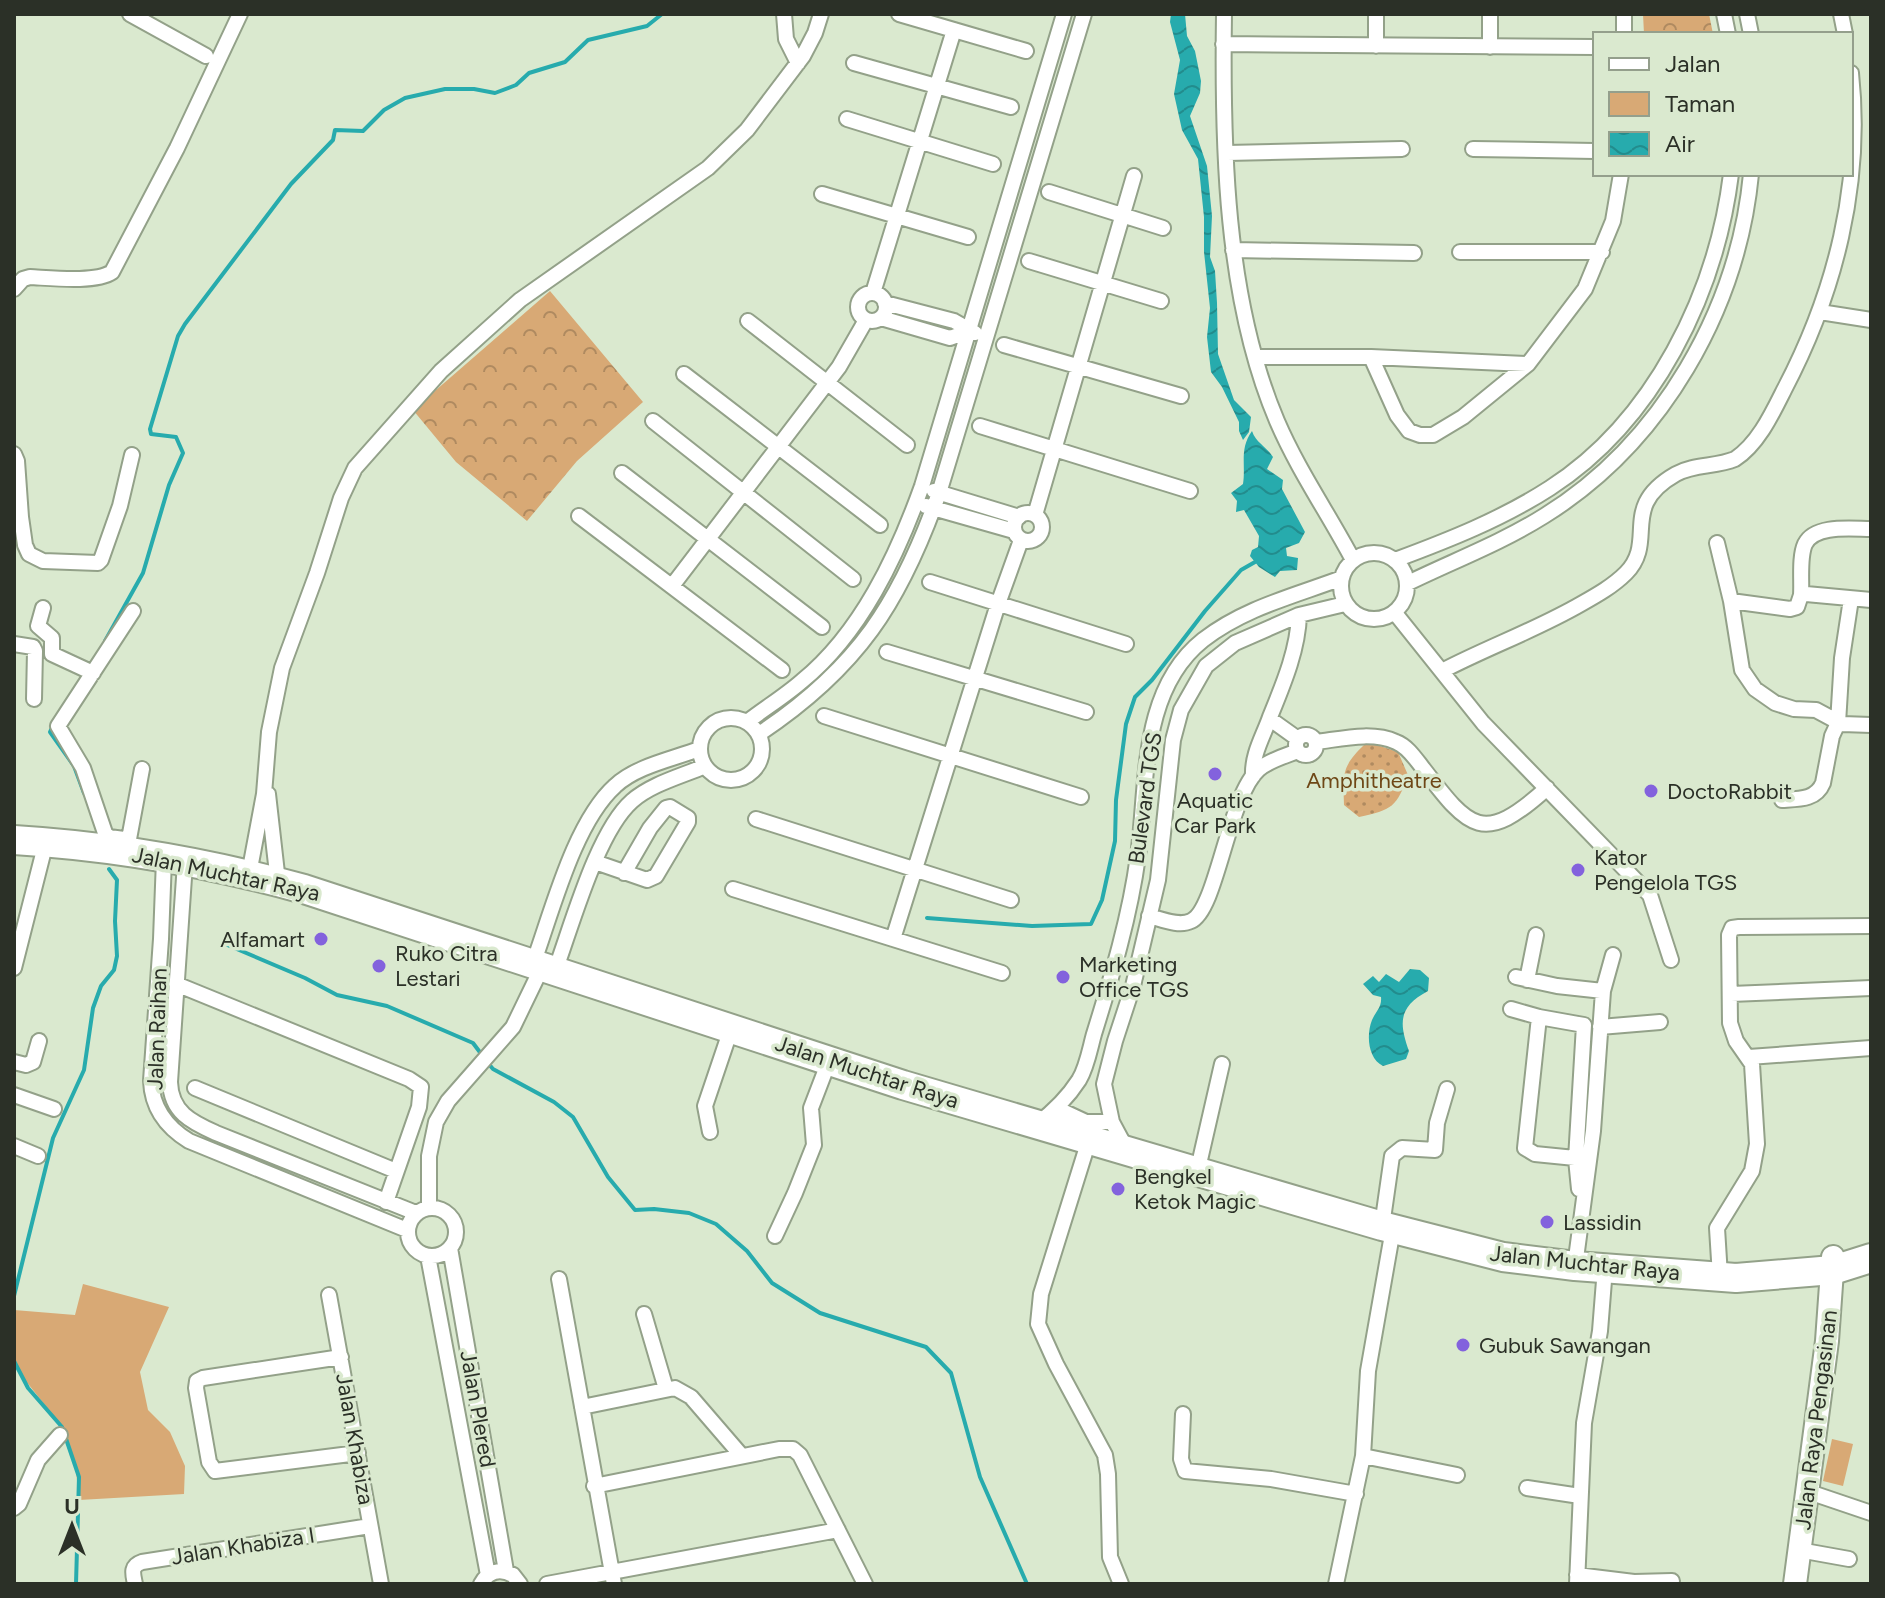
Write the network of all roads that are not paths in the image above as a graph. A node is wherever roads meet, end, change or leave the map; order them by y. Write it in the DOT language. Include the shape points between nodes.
graph roads {
  1 [pos="130,14"];
  2 [pos="240,14"];
  3 [pos="784,14"];
  4 [pos="821,14"];
  5 [pos="899,14"];
  6 [pos="1064,14"];
  7 [pos="1084,14"];
  8 [pos="1224,14"];
  9 [pos="1376,14"];
  10 [pos="1490,14"];
  11 [pos="954,30"];
  12 [pos="1223,44"];
  13 [pos="1376,46"];
  14 [pos="1490,47"];
  15 [pos="1593,47"];
  16 [pos="1026,51"];
  17 [pos="206,56"];
  18 [pos="798,63"];
  19 [pos="854,63"];
  20 [pos="938,87"];
  21 [pos="1011,107"];
  22 [pos="1853,111"];
  23 [pos="847,119"];
  24 [pos="921,142"];
  25 [pos="1853,145"];
  26 [pos="1402,149"];
  27 [pos="1473,149"];
  28 [pos="1593,151"];
  29 [pos="1227,153"];
  30 [pos="993,164"];
  31 [pos="1134,176"];
  32 [pos="1621,176"];
  33 [pos="1731,176"];
  34 [pos="1751,176"];
  35 [pos="1851,176"];
  36 [pos="1049,192"];
  37 [pos="822,194"];
  38 [pos="1123,215"];
  39 [pos="896,217"];
  40 [pos="1163,228"];
  41 [pos="968,237"];
  42 [pos="1233,250"];
  43 [pos="1460,252"];
  44 [pos="1602,252"];
  45 [pos="1414,253"];
  46 [pos="1029,261"];
  47 [pos="1103,284"];
  48 [pos="14,289"];
  49 [pos="1161,301"];
  50 [pos="876,308"];
  51 [pos="1820,312"];
  52 [pos="1871,320"];
  53 [pos="748,321"];
  54 [pos="969,331"];
  55 [pos="987,336"];
  56 [pos="1004,345"];
  57 [pos="1255,357"];
  58 [pos="1371,357"];
  59 [pos="1528,364"];
  60 [pos="1078,367"];
  61 [pos="684,374"];
  62 [pos="827,383"];
  63 [pos="1181,396"];
  64 [pos="653,421"];
  65 [pos="980,426"];
  66 [pos="907,445"];
  67 [pos="779,447"];
  68 [pos="1054,449"];
  69 [pos="14,454"];
  70 [pos="132,455"];
  71 [pos="622,473"];
  72 [pos="922,486"];
  73 [pos="1190,491"];
  74 [pos="743,493"];
  75 [pos="939,493"];
  76 [pos="916,503"];
  77 [pos="934,509"];
  78 [pos="1035,515"];
  79 [pos="579,516"];
  80 [pos="880,525"];
  81 [pos="1018,529"];
  82 [pos="1871,529"];
  83 [pos="708,539"];
  84 [pos="1717,543"];
  85 [pos="1353,560"];
  86 [pos="1395,560"];
  87 [pos="1342,578"];
  88 [pos="853,579"];
  89 [pos="930,582"];
  90 [pos="1408,583"];
  91 [pos="672,586"];
  92 [pos="1801,595"];
  93 [pos="1851,599"];
  94 [pos="1871,600"];
  95 [pos="1731,601"];
  96 [pos="998,604"];
  97 [pos="1345,604"];
  98 [pos="43,608"];
  99 [pos="133,611"];
  100 [pos="1395,613"];
  101 [pos="1299,615"];
  102 [pos="822,627"];
  103 [pos="14,644"];
  104 [pos="1126,644"];
  105 [pos="887,652"];
  106 [pos="782,670"];
  107 [pos="89,671"];
  108 [pos="1442,671"];
  109 [pos="975,678"];
  110 [pos="34,699"];
  111 [pos="1086,712"];
  112 [pos="824,716"];
  113 [pos="1270,719"];
  114 [pos="747,722"];
  115 [pos="1838,723"];
  116 [pos="1871,725"];
  117 [pos="759,734"];
  118 [pos="1298,745"];
  119 [pos="699,749"];
  120 [pos="951,756"];
  121 [pos="705,766"];
  122 [pos="142,769"];
  123 [pos="1253,776"];
  124 [pos="266,778"];
  125 [pos="1547,788"];
  126 [pos="1081,797"];
  127 [pos="1782,800"];
  128 [pos="756,819"];
  129 [pos="14,840"];
  130 [pos="46,842"];
  131 [pos="276,848"];
  132 [pos="147,853"];
  133 [pos="251,860"];
  134 [pos="595,862"];
  135 [pos="916,868"];
  136 [pos="624,873"];
  137 [pos="278,882"];
  138 [pos="733,889"];
  139 [pos="1011,900"];
  140 [pos="1149,916"];
  141 [pos="1871,926"];
  142 [pos="1536,935"];
  143 [pos="893,939"];
  144 [pos="1613,955"];
  145 [pos="1671,960"];
  146 [pos="543,967"];
  147 [pos="1113,967"];
  148 [pos="14,968"];
  149 [pos="1136,972"];
  150 [pos="1002,973"];
  151 [pos="176,984"];
  152 [pos="1871,988"];
  153 [pos="1603,991"];
  154 [pos="1731,994"];
  155 [pos="1511,1009"];
  156 [pos="1101,1014"];
  157 [pos="1539,1017"];
  158 [pos="1660,1022"];
  159 [pos="1120,1023"];
  160 [pos="155,1024"];
  161 [pos="173,1026"];
  162 [pos="1600,1027"];
  163 [pos="731,1029"];
  164 [pos="39,1041"];
  165 [pos="1871,1048"];
  166 [pos="1749,1057"];
  167 [pos="829,1061"];
  168 [pos="14,1062"];
  169 [pos="1222,1064"];
  170 [pos="1080,1078"];
  171 [pos="1104,1084"];
  172 [pos="195,1088"];
  173 [pos="1447,1089"];
  174 [pos="14,1095"];
  175 [pos="54,1109"];
  176 [pos="1047,1116"];
  177 [pos="1112,1122"];
  178 [pos="710,1132"];
  179 [pos="1089,1140"];
  180 [pos="242,1144"];
  181 [pos="14,1146"];
  182 [pos="1128,1151"];
  183 [pos="38,1156"];
  184 [pos="1583,1159"];
  185 [pos="236,1160"];
  186 [pos="396,1171"];
  187 [pos="1197,1173"];
  188 [pos="386,1202"];
  189 [pos="423,1210"];
  190 [pos="1387,1228"];
  191 [pos="407,1230"];
  192 [pos="775,1236"];
  193 [pos="1871,1245"];
  194 [pos="450,1248"];
  195 [pos="428,1256"];
  196 [pos="1871,1258"];
  197 [pos="1833,1263"];
  198 [pos="1575,1266"];
  199 [pos="1605,1268"];
  200 [pos="1723,1276"];
  201 [pos="559,1279"];
  202 [pos="329,1295"];
  203 [pos="644,1314"];
  204 [pos="341,1357"];
  205 [pos="666,1389"];
  206 [pos="582,1407"];
  207 [pos="478,1408"];
  208 [pos="459,1412"];
  209 [pos="1183,1414"];
  210 [pos="60,1435"];
  211 [pos="358,1453"];
  212 [pos="741,1455"];
  213 [pos="1363,1456"];
  214 [pos="1457,1475"];
  215 [pos="594,1486"];
  216 [pos="1527,1488"];
  217 [pos="1806,1491"];
  218 [pos="1356,1494"];
  219 [pos="1580,1496"];
  220 [pos="14,1508"];
  221 [pos="1871,1513"];
  222 [pos="370,1526"];
  223 [pos="838,1530"];
  224 [pos="1799,1550"];
  225 [pos="1849,1559"];
  226 [pos="506,1571"];
  227 [pos="613,1578"];
  228 [pos="484,1579"];
  229 [pos="1577,1579"];
  230 [pos="1672,1581"];
  231 [pos="135,1584"];
  232 [pos="381,1584"];
  233 [pos="520,1584"];
  234 [pos="547,1584"];
  235 [pos="865,1584"];
  236 [pos="1121,1584"];
  237 [pos="1336,1584"];
  238 [pos="1795,1584"];
  1 -- 17 [label="street"];
  2 -- 48 [label="street" via="112,272 93,278 30,277"];
  3 -- 18 [label="street" via="786,39"];
  4 -- 18 [label="street"];
  5 -- 11 [label="street"];
  6 -- 54 [label="street"];
  7 -- 55 [label="street"];
  8 -- 12 [label="street"];
  9 -- 13 [label="street"];
  10 -- 14 [label="street"];
  11 -- 16 [label="street"];
  11 -- 20 [label="street"];
  12 -- 13 [label="street"];
  12 -- 29 [label="street"];
  13 -- 14 [label="street"];
  14 -- 15 [label="street"];
  18 -- 124 [label="street" via="747,130 708,168 520,300 441,371 355,468 282,668"];
  19 -- 20 [label="street"];
  20 -- 21 [label="street"];
  20 -- 24 [label="street"];
  22 -- 25 [label="street"];
  23 -- 24 [label="street"];
  24 -- 30 [label="street"];
  24 -- 39 [label="street"];
  26 -- 29 [label="street"];
  27 -- 28 [label="street"];
  29 -- 42 [label="street"];
  31 -- 38 [label="street"];
  32 -- 44 [label="street"];
  33 -- 86 [label="street" via="1715,250 1691,316 1663,372 1620,426 1552,487 1476,529"];
  34 -- 90 [label="street" via="1736,260 1711,323 1686,371 1647,423 1611,463 1546,515"];
  35 -- 51 [label="street" via="1841,241"];
  36 -- 38 [label="street"];
  37 -- 39 [label="street"];
  38 -- 40 [label="street"];
  38 -- 47 [label="street"];
  39 -- 41 [label="street"];
  39 -- 50 [label="street"];
  42 -- 45 [label="street"];
  42 -- 57 [label="street"];
  43 -- 44 [label="street"];
  44 -- 59 [label="street" via="1585,289"];
  46 -- 47 [label="street"];
  47 -- 49 [label="street"];
  47 -- 60 [label="street"];
  50 -- 54 [label="street" via="954,321"];
  50 -- 62 [label="street"];
  51 -- 52 [label="street"];
  51 -- 108 [label="street" via="1775,408 1742,454 1720,465 1680,472 1648,498 1641,512 1637,556 1627,572 1560,616"];
  53 -- 62 [label="street"];
  54 -- 55 [label="street"];
  54 -- 72 [label="street"];
  55 -- 75 [label="street"];
  56 -- 60 [label="street"];
  57 -- 58 [label="street"];
  57 -- 85 [label="street" via="1291,451"];
  58 -- 59 [label="street"];
  58 -- 59 [label="street" via="1403,426 1420,435 1433,435 1463,417"];
  60 -- 63 [label="street"];
  60 -- 68 [label="street"];
  61 -- 67 [label="street"];
  62 -- 66 [label="street"];
  62 -- 67 [label="street"];
  64 -- 74 [label="street"];
  65 -- 68 [label="street"];
  67 -- 74 [label="street"];
  67 -- 80 [label="street"];
  68 -- 73 [label="street"];
  68 -- 78 [label="street"];
  69 -- 70 [label="street" via="29,554 43,561 98,563"];
  71 -- 83 [label="street"];
  72 -- 75 [label="street"];
  72 -- 76 [label="street"];
  74 -- 83 [label="street"];
  74 -- 88 [label="street"];
  75 -- 77 [label="street"];
  75 -- 81 [label="street"];
  76 -- 77 [label="street"];
  76 -- 114 [label="street" via="883,579 843,636 804,680"];
  77 -- 81 [label="street"];
  77 -- 117 [label="street" via="913,562 878,624 822,685"];
  78 -- 81 [label="street" via="1024,514"];
  78 -- 81 [label="street" via="1040,534 1032,541"];
  79 -- 91 [label="street"];
  81 -- 96 [label="street"];
  82 -- 92 [label="street" via="1812,536 1805,545"];
  83 -- 91 [label="street"];
  83 -- 102 [label="street"];
  84 -- 95 [label="street"];
  85 -- 86 [label="street" via="1374,553"];
  85 -- 87 [label="street"];
  86 -- 90 [label="street"];
  87 -- 97 [label="street"];
  87 -- 147 [label="street, Bulevard TGS" via="1234,620 1202,641 1176,671 1151,735 1138,859"];
  89 -- 96 [label="street"];
  90 -- 100 [label="street"];
  91 -- 106 [label="street"];
  92 -- 93 [label="street"];
  92 -- 95 [label="street" via="1797,607 1790,609"];
  93 -- 94 [label="street"];
  93 -- 115 [label="street"];
  95 -- 115 [label="street" via="1742,670 1755,689 1775,703 1816,710"];
  96 -- 104 [label="street"];
  96 -- 109 [label="street"];
  97 -- 100 [label="street" via="1363,618"];
  97 -- 101 [label="street, Bulevard TGS"];
  98 -- 107 [label="street" via="38,626 52,638 51,652"];
  99 -- 107 [label="street"];
  100 -- 108 [label="street"];
  101 -- 113 [label="street"];
  101 -- 140 [label="street, Bulevard TGS" via="1235,643 1206,666 1187,697 1173,740 1158,880"];
  103 -- 110 [label="street" via="35,649"];
  105 -- 109 [label="street"];
  107 -- 132 [label="street" via="58,729 83,768 105,833"];
  108 -- 125 [label="street" via="1483,723"];
  109 -- 111 [label="street"];
  109 -- 120 [label="street"];
  112 -- 120 [label="street"];
  113 -- 118 [label="street"];
  113 -- 123 [label="street" via="1255,751"];
  114 -- 117 [label="street"];
  114 -- 119 [label="street" via="731,717 715,722 703,733"];
  115 -- 116 [label="street"];
  115 -- 127 [label="street" via="1820,790 1806,798"];
  117 -- 121 [label="street" via="761,757 747,776 724,779"];
  118 -- 123 [label="street"];
  118 -- 125 [label="street" via="1302,736 1316,742 1365,737 1398,742 1457,812 1483,824 1515,815"];
  119 -- 121 [label="street"];
  119 -- 146 [label="street" via="616,784 596,807 579,838"];
  120 -- 126 [label="street"];
  120 -- 135 [label="street"];
  121 -- 134 [label="street" via="632,800 615,819"];
  122 -- 132 [label="street"];
  123 -- 140 [label="street" via="1198,916 1183,923"];
  124 -- 131 [label="street"];
  124 -- 133 [label="street"];
  125 -- 145 [label="street" via="1650,895"];
  128 -- 135 [label="street"];
  129 -- 130 [label="highway, Jalan Muchtar Raya"];
  130 -- 132 [label="highway, Jalan Muchtar Raya"];
  130 -- 148 [label="street"];
  131 -- 133 [label="street"];
  131 -- 137 [label="street"];
  132 -- 133 [label="highway, Jalan Muchtar Raya"];
  132 -- 151 [label="street, Jalan Raihan"];
  132 -- 160 [label="street, Jalan Raihan"];
  133 -- 137 [label="highway, Jalan Muchtar Raya"];
  134 -- 136 [label="street"];
  134 -- 146 [label="street"];
  135 -- 139 [label="street"];
  135 -- 143 [label="street"];
  136 -- 136 [label="street" via="666,808 688,818 656,876 647,880"];
  137 -- 146 [label="highway, Jalan Muchtar Raya"];
  138 -- 143 [label="street"];
  140 -- 149 [label="street, Bulevard TGS"];
  141 -- 154 [label="street" via="1732,928"];
  142 -- 153 [label="street" via="1521,978"];
  143 -- 150 [label="street"];
  144 -- 153 [label="street"];
  146 -- 163 [label="highway, Jalan Muchtar Raya"];
  146 -- 189 [label="street" via="513,1027 436,1122"];
  147 -- 149 [label="street"];
  147 -- 156 [label="street, Bulevard TGS"];
  149 -- 159 [label="street, Bulevard TGS"];
  151 -- 161 [label="street, Jalan Raihan"];
  151 -- 186 [label="street" via="416,1083 422,1098"];
  152 -- 154 [label="street"];
  153 -- 162 [label="street"];
  154 -- 166 [label="street" via="1730,1023"];
  155 -- 157 [label="street"];
  156 -- 159 [label="street"];
  156 -- 170 [label="street, Bulevard TGS"];
  157 -- 184 [label="street" via="1584,1025"];
  157 -- 184 [label="street" via="1525,1148 1535,1154"];
  158 -- 162 [label="street"];
  159 -- 171 [label="street, Bulevard TGS"];
  160 -- 161 [label="street"];
  160 -- 185 [label="street, Jalan Raihan" via="152,1091 161,1115 179,1135"];
  161 -- 180 [label="street, Jalan Raihan" via="170,1082 177,1108 199,1126"];
  162 -- 184 [label="street"];
  163 -- 167 [label="highway, Jalan Muchtar Raya"];
  163 -- 178 [label="street" via="705,1106"];
  164 -- 168 [label="street" via="33,1062"];
  165 -- 166 [label="street"];
  166 -- 200 [label="street" via="1757,1144 1752,1171 1717,1228"];
  167 -- 176 [label="highway, Jalan Muchtar Raya"];
  167 -- 192 [label="street" via="811,1108 814,1145"];
  169 -- 187 [label="street"];
  170 -- 171 [label="street"];
  170 -- 176 [label="street, Bulevard TGS"];
  171 -- 177 [label="street, Bulevard TGS"];
  172 -- 186 [label="street"];
  173 -- 190 [label="street" via="1435,1150 1402,1148 1392,1156"];
  174 -- 175 [label="street"];
  176 -- 177 [label="street"];
  176 -- 179 [label="highway, Jalan Muchtar Raya"];
  177 -- 182 [label="street, Bulevard TGS"];
  179 -- 182 [label="highway, Jalan Muchtar Raya"];
  179 -- 236 [label="street" via="1041,1294 1038,1324 1105,1455 1110,1557"];
  180 -- 185 [label="street"];
  180 -- 188 [label="street, Jalan Raihan"];
  181 -- 183 [label="street"];
  182 -- 187 [label="highway, Jalan Muchtar Raya"];
  184 -- 198 [label="street"];
  185 -- 191 [label="street, Jalan Raihan"];
  186 -- 188 [label="street"];
  187 -- 190 [label="highway, Jalan Muchtar Raya"];
  188 -- 189 [label="street, Jalan Raihan"];
  189 -- 191 [label="street"];
  189 -- 194 [label="street" via="439,1208 454,1220"];
  190 -- 198 [label="highway, Jalan Muchtar Raya" via="1503,1257"];
  190 -- 213 [label="street"];
  191 -- 195 [label="street" via="413,1247"];
  193 -- 197 [label="highway, Jalan Muchtar Raya"];
  194 -- 195 [label="street"];
  194 -- 207 [label="street, Jalan Plered"];
  195 -- 208 [label="street"];
  196 -- 197 [label="highway, Jalan Muchtar Raya"];
  197 -- 200 [label="highway, Jalan Muchtar Raya" via="1767,1276"];
  197 -- 217 [label="main road, Jalan Raya Pengasinan"];
  198 -- 199 [label="highway, Jalan Muchtar Raya"];
  199 -- 200 [label="highway, Jalan Muchtar Raya"];
  199 -- 219 [label="street"];
  201 -- 206 [label="street"];
  202 -- 204 [label="street, Jalan Khabiza"];
  203 -- 205 [label="street"];
  204 -- 211 [label="street, Jalan Khabiza"];
  204 -- 211 [label="street" via="197,1381 209,1462 215,1471"];
  205 -- 206 [label="street"];
  205 -- 212 [label="street" via="691,1397"];
  206 -- 215 [label="street"];
  207 -- 208 [label="street"];
  207 -- 226 [label="street, Jalan Plered"];
  208 -- 228 [label="street"];
  209 -- 218 [label="street" via="1185,1471"];
  210 -- 220 [label="street" via="38,1460"];
  211 -- 222 [label="street, Jalan Khabiza"];
  212 -- 215 [label="street"];
  212 -- 223 [label="street" via="797,1451"];
  213 -- 214 [label="street"];
  213 -- 218 [label="street"];
  215 -- 227 [label="street"];
  216 -- 219 [label="street"];
  217 -- 221 [label="street"];
  217 -- 224 [label="main road, Jalan Raya Pengasinan"];
  218 -- 237 [label="street"];
  219 -- 229 [label="street"];
  222 -- 231 [label="street, Jalan Khabiza I" via="142,1562 132,1570"];
  222 -- 232 [label="street, Jalan Khabiza"];
  223 -- 227 [label="street"];
  223 -- 235 [label="street"];
  224 -- 225 [label="street"];
  224 -- 238 [label="main road, Jalan Raya Pengasinan"];
  226 -- 228 [label="street"];
  226 -- 233 [label="street"];
  227 -- 234 [label="street"];
  229 -- 230 [label="street"];
}
